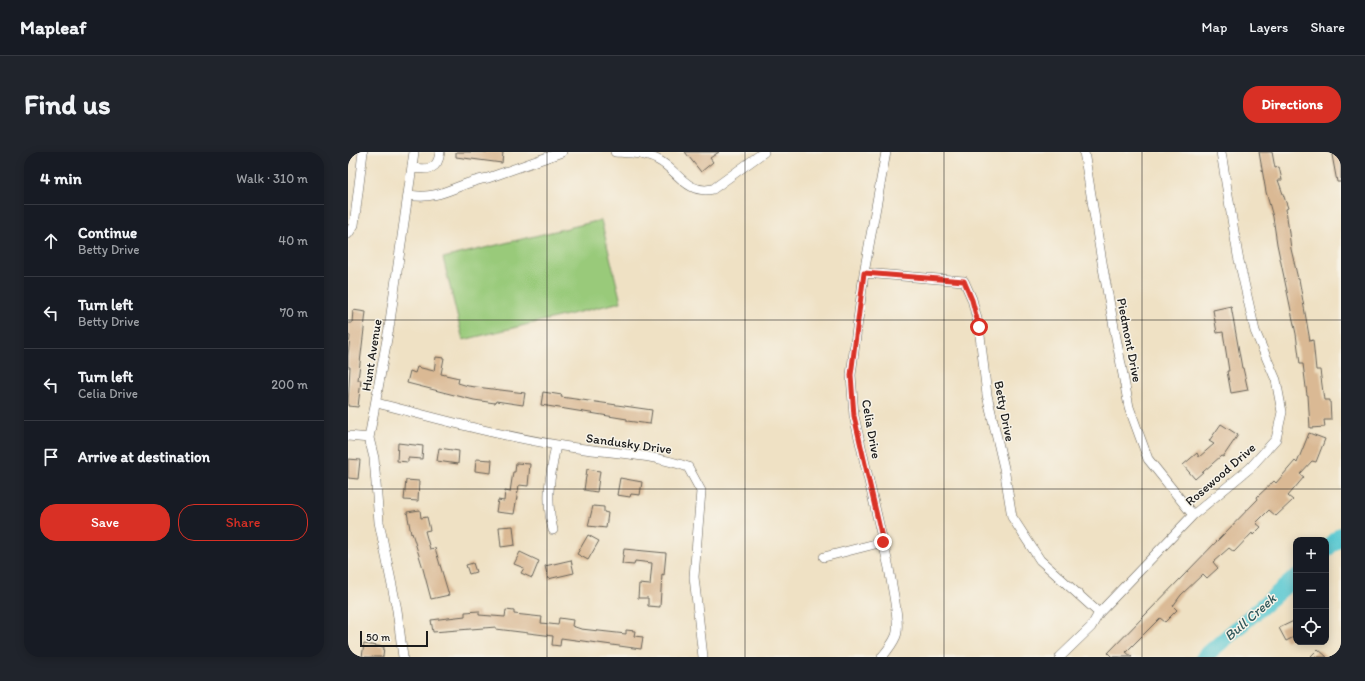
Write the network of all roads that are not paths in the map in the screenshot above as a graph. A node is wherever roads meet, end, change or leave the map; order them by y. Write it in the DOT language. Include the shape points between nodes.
graph roads {
  1 [pos="362,152"];
  2 [pos="414,152"];
  3 [pos="440,152"];
  4 [pos="562,152"];
  5 [pos="615,152"];
  6 [pos="764,152"];
  7 [pos="886,152"];
  8 [pos="1084,152"];
  9 [pos="1221,152"];
  10 [pos="412,168"];
  11 [pos="409,195"];
  12 [pos="348,234"];
  13 [pos="864,273"];
  14 [pos="377,404"];
  15 [pos="348,436"];
  16 [pos="369,438"];
  17 [pos="556,445"];
  18 [pos="1193,515"];
  19 [pos="553,530"];
  20 [pos="883,542"];
  21 [pos="824,557"];
  22 [pos="1099,613"];
  23 [pos="403,657"];
  24 [pos="703,657"];
  25 [pos="882,657"];
  26 [pos="1060,657"];
  1 -- 12 [label="street" via="354,225"];
  2 -- 10 [label="street, Hunt Avenue"];
  3 -- 10 [label="street" via="439,161 435,166 427,169"];
  4 -- 11 [label="street" via="488,178 478,179 447,192 424,197"];
  5 -- 6 [label="street" via="643,154 659,160 678,178 696,189 705,191 713,189"];
  7 -- 13 [label="street, Celia Drive"];
  8 -- 18 [label="street, Piedmont Drive" via="1129,407 1148,459"];
  9 -- 18 [label="street, Rosewood Drive" via="1238,256 1255,331 1276,380 1282,412 1276,439 1250,468"];
  10 -- 11 [label="street, Hunt Avenue"];
  11 -- 14 [label="street, Hunt Avenue"];
  13 -- 20 [label="street, Celia Drive" via="851,375 854,416"];
  13 -- 22 [label="street, Betty Drive" via="964,281 979,327 987,395 1012,517 1040,560"];
  14 -- 16 [label="street, Hunt Avenue"];
  14 -- 17 [label="street, Sandusky Drive"];
  15 -- 16 [label="street"];
  16 -- 23 [label="street, Hunt Avenue" via="374,458 379,522 397,610"];
  17 -- 19 [label="street" via="548,484 548,511"];
  17 -- 24 [label="street, Sandusky Drive" via="630,454 688,467 701,491 694,577"];
  18 -- 22 [label="street, Rosewood Drive"];
  20 -- 21 [label="street"];
  20 -- 25 [label="street, Celia Drive" via="896,604 896,635"];
  22 -- 26 [label="street, Rosewood Drive" via="1091,627"];
}
